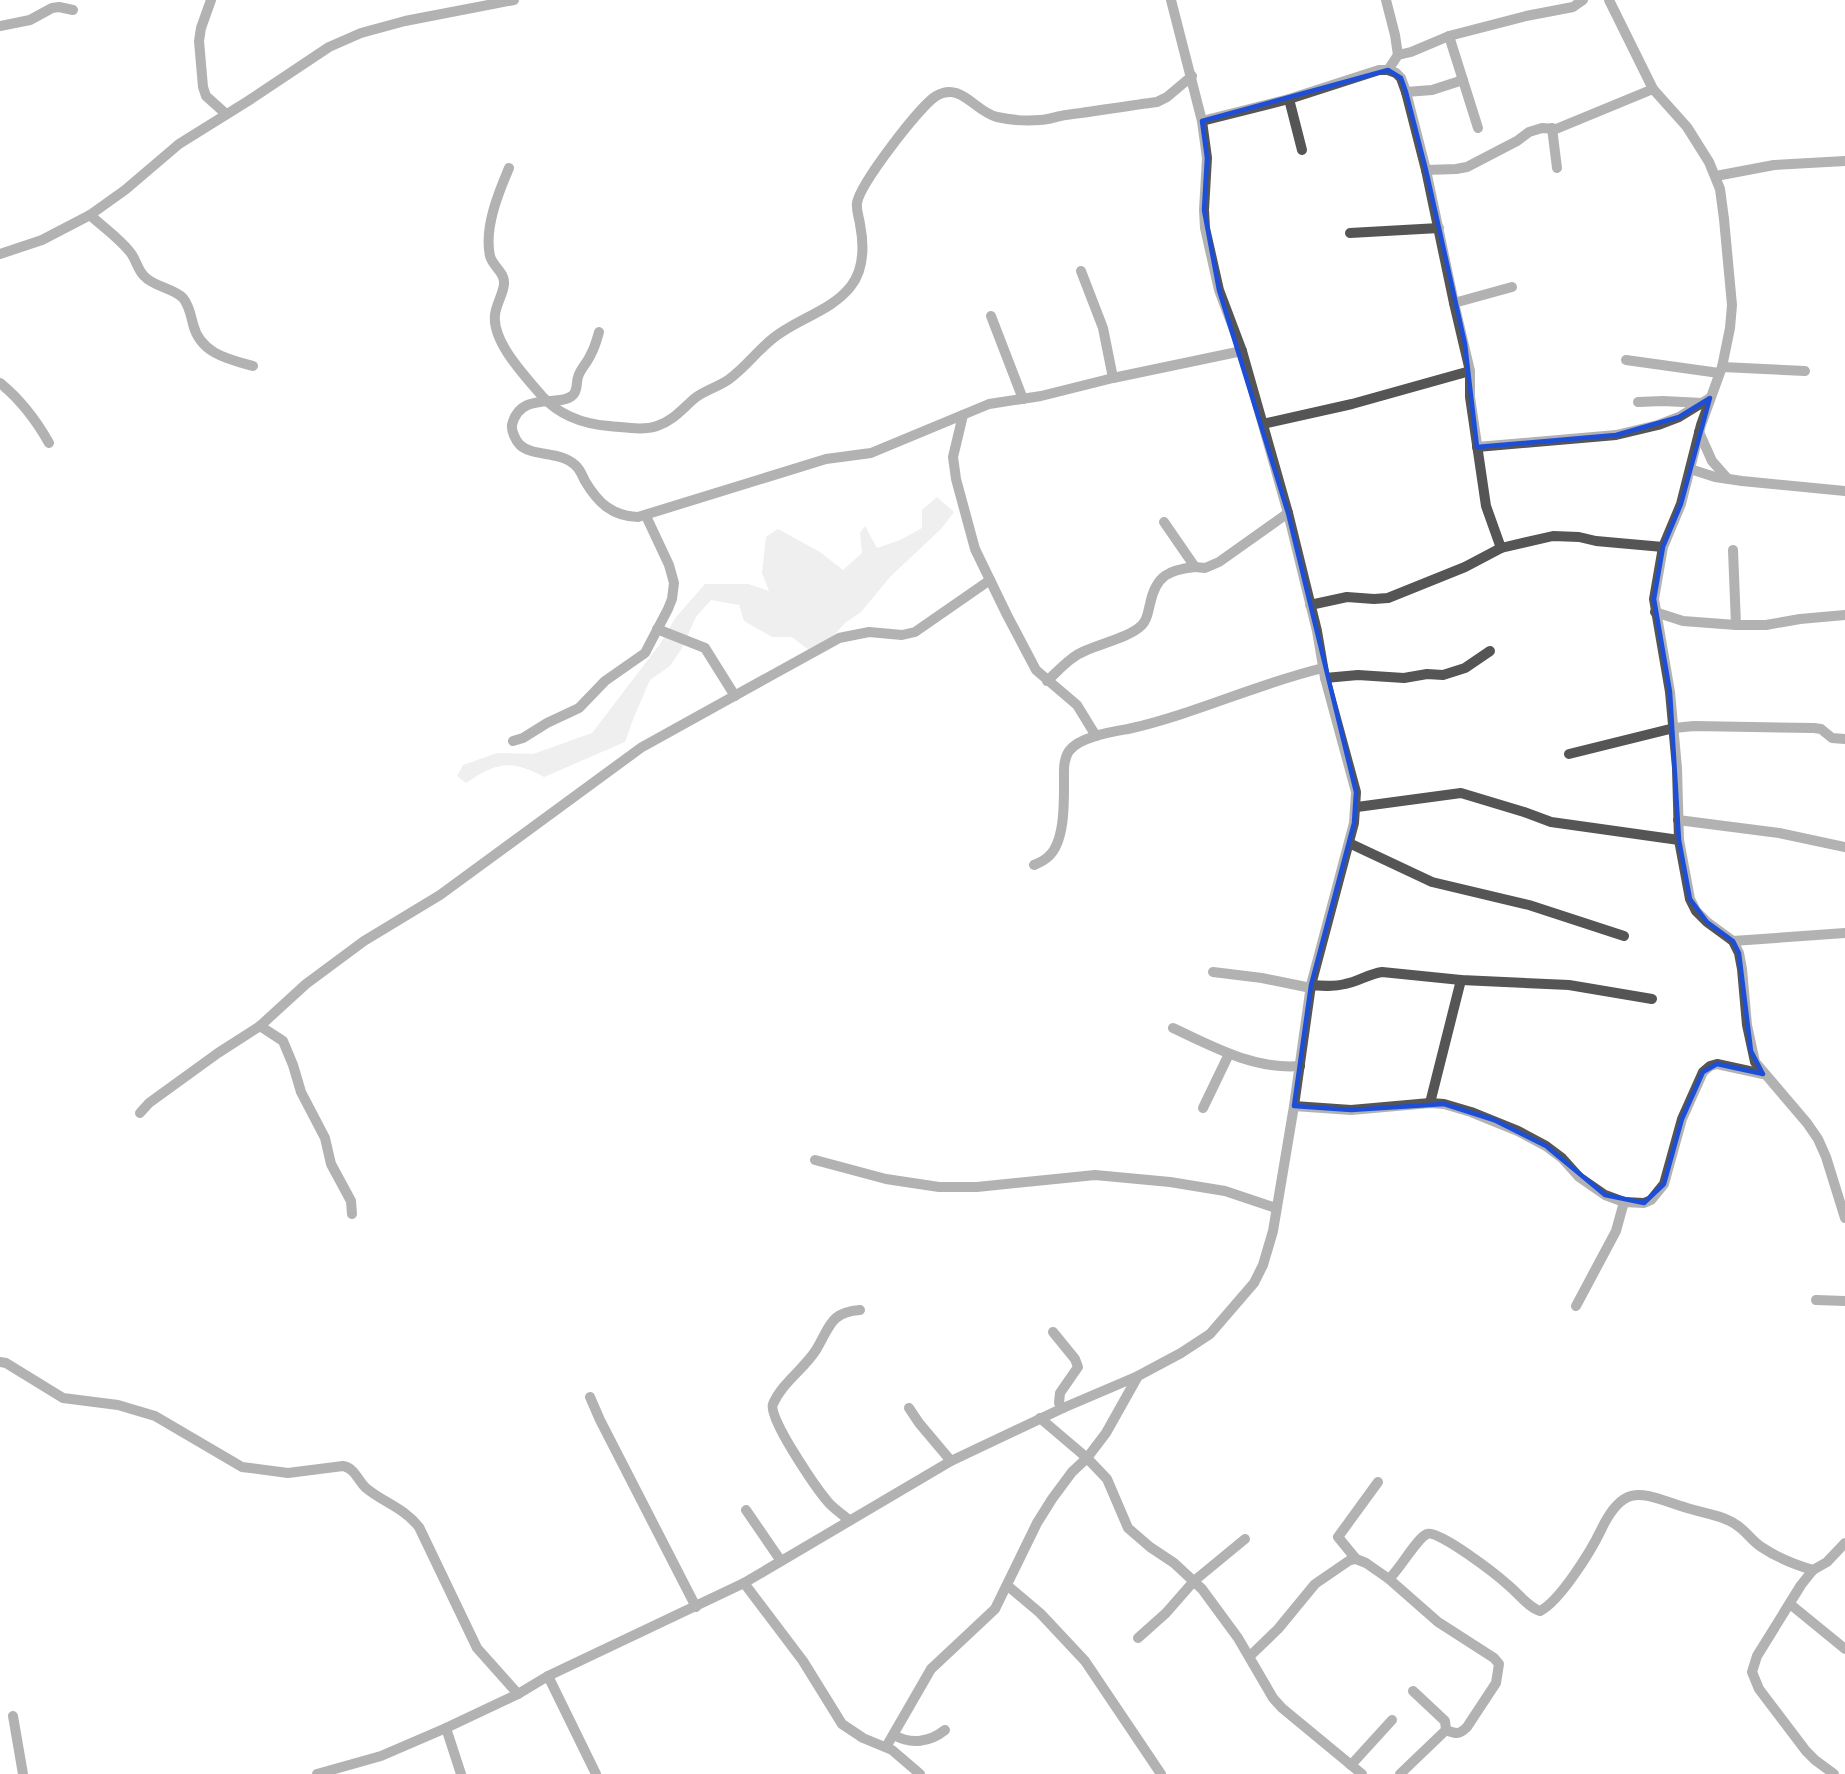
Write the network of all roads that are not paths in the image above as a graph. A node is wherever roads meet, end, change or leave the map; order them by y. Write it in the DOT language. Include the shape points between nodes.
graph roads {
  1 [pos="211,0"];
  2 [pos="514,0"];
  3 [pos="1172,0"];
  4 [pos="1386,0"];
  5 [pos="1583,0"];
  6 [pos="1609,0"];
  7 [pos="73,10"];
  8 [pos="0,26"];
  9 [pos="1449,36"];
  10 [pos="1398,55"];
  11 [pos="1388,70"];
  12 [pos="1192,75"];
  13 [pos="1463,80"];
  14 [pos="1653,89"];
  15 [pos="1407,92"];
  16 [pos="1289,99"];
  17 [pos="226,114"];
  18 [pos="1202,121"];
  19 [pos="1479,128"];
  20 [pos="1552,128"];
  21 [pos="1302,150"];
  22 [pos="1845,161"];
  23 [pos="509,168"];
  24 [pos="1557,168"];
  25 [pos="1426,170"];
  26 [pos="1716,176"];
  27 [pos="90,215"];
  28 [pos="1438,228"];
  29 [pos="1350,233"];
  30 [pos="0,254"];
  31 [pos="1081,271"];
  32 [pos="1512,287"];
  33 [pos="1454,303"];
  34 [pos="991,316"];
  35 [pos="599,332"];
  36 [pos="1242,351"];
  37 [pos="1626,360"];
  38 [pos="253,366"];
  39 [pos="1720,370"];
  40 [pos="1470,371"];
  41 [pos="1804,371"];
  42 [pos="1113,378"];
  43 [pos="0,383"];
  44 [pos="1023,399"];
  45 [pos="546,400"];
  46 [pos="1707,401"];
  47 [pos="1638,402"];
  48 [pos="963,415"];
  49 [pos="1263,424"];
  50 [pos="1699,432"];
  51 [pos="49,443"];
  52 [pos="1478,447"];
  53 [pos="1690,469"];
  54 [pos="1727,478"];
  55 [pos="1845,491"];
  56 [pos="1288,513"];
  57 [pos="646,516"];
  58 [pos="1164,522"];
  59 [pos="1664,547"];
  60 [pos="1501,548"];
  61 [pos="1733,550"];
  62 [pos="1195,567"];
  63 [pos="990,580"];
  64 [pos="1310,605"];
  65 [pos="1655,612"];
  66 [pos="1845,615"];
  67 [pos="1736,625"];
  68 [pos="657,629"];
  69 [pos="1490,651"];
  70 [pos="1324,673"];
  71 [pos="1047,681"];
  72 [pos="735,696"];
  73 [pos="1674,728"];
  74 [pos="1095,736"];
  75 [pos="1845,740"];
  76 [pos="513,741"];
  77 [pos="1569,754"];
  78 [pos="1678,805"];
  79 [pos="1357,807"];
  80 [pos="1678,820"];
  81 [pos="1704,824"];
  82 [pos="1679,840"];
  83 [pos="1349,843"];
  84 [pos="1845,847"];
  85 [pos="1034,865"];
  86 [pos="1845,933"];
  87 [pos="1624,936"];
  88 [pos="1733,941"];
  89 [pos="1213,972"];
  90 [pos="1461,980"];
  91 [pos="1311,987"];
  92 [pos="1652,999"];
  93 [pos="260,1026"];
  94 [pos="1173,1028"];
  95 [pos="1229,1054"];
  96 [pos="1300,1066"];
  97 [pos="1763,1074"];
  98 [pos="1430,1103"];
  99 [pos="1294,1106"];
  100 [pos="1203,1108"];
  101 [pos="140,1113"];
  102 [pos="815,1160"];
  103 [pos="1624,1202"];
  104 [pos="1276,1208"];
  105 [pos="352,1214"];
  106 [pos="1845,1218"];
  107 [pos="1816,1300"];
  108 [pos="1845,1301"];
  109 [pos="1576,1306"];
  110 [pos="860,1310"];
  111 [pos="1053,1332"];
  112 [pos="0,1362"];
  113 [pos="1138,1376"];
  114 [pos="590,1397"];
  115 [pos="909,1408"];
  116 [pos="1063,1408"];
  117 [pos="1040,1418"];
  118 [pos="1088,1458"];
  119 [pos="951,1461"];
  120 [pos="1378,1482"];
  121 [pos="746,1510"];
  122 [pos="849,1520"];
  123 [pos="1245,1539"];
  124 [pos="1844,1546"];
  125 [pos="1356,1559"];
  126 [pos="781,1562"];
  127 [pos="1813,1570"];
  128 [pos="1389,1579"];
  129 [pos="1194,1581"];
  130 [pos="744,1583"];
  131 [pos="1008,1586"];
  132 [pos="1790,1604"];
  133 [pos="696,1607"];
  134 [pos="1138,1638"];
  135 [pos="1845,1649"];
  136 [pos="1250,1656"];
  137 [pos="548,1676"];
  138 [pos="1413,1691"];
  139 [pos="518,1694"];
  140 [pos="13,1716"];
  141 [pos="1392,1719"];
  142 [pos="446,1728"];
  143 [pos="945,1730"];
  144 [pos="1446,1730"];
  145 [pos="894,1735"];
  146 [pos="886,1747"];
  147 [pos="1351,1765"];
  148 [pos="23,1774"];
  149 [pos="317,1774"];
  150 [pos="461,1774"];
  151 [pos="596,1774"];
  152 [pos="920,1774"];
  153 [pos="1161,1774"];
  154 [pos="1362,1774"];
  155 [pos="1400,1774"];
  156 [pos="1834,1774"];
  1 -- 17 [label="street" via="199,41 203,87 206,96"];
  2 -- 17 [label="street" via="361,33 328,47"];
  3 -- 12 [label="street"];
  4 -- 10 [label="street"];
  5 -- 9 [label="street" via="1573,7"];
  6 -- 14 [label="street"];
  7 -- 8 [label="street" via="52,8 30,20"];
  9 -- 10 [label="street"];
  9 -- 13 [label="street"];
  10 -- 11 [label="street"];
  11 -- 15 [label="street" via="1401,78"];
  11 -- 16 [label="street"];
  12 -- 18 [label="street"];
  12 -- 45 [label="street" via="1156,102 1040,120 999,117 982,110 966,96 955,92 939,94 927,102 881,160 860,196 857,210 862,262 853,284 840,297 772,339 726,382 694,398 684,410 657,426 585,424"];
  13 -- 15 [label="street" via="1432,90"];
  13 -- 19 [label="street"];
  14 -- 20 [label="street"];
  14 -- 26 [label="street" via="1699,143"];
  15 -- 25 [label="street"];
  16 -- 18 [label="street"];
  16 -- 21 [label="street"];
  17 -- 27 [label="street" via="179,144"];
  18 -- 36 [label="street" via="1207,158 1205,228 1219,290"];
  20 -- 24 [label="street"];
  20 -- 25 [label="street" via="1529,132 1467,167"];
  22 -- 26 [label="street" via="1774,165"];
  23 -- 45 [label="street" via="488,240 492,262 504,279 495,326 525,378"];
  25 -- 28 [label="street"];
  26 -- 39 [label="street" via="1732,305"];
  27 -- 30 [label="street" via="42,240"];
  27 -- 38 [label="street" via="134,256 143,276 186,301 199,339 210,351"];
  28 -- 29 [label="street"];
  28 -- 33 [label="street"];
  31 -- 42 [label="street" via="1103,328"];
  32 -- 33 [label="street"];
  33 -- 40 [label="street"];
  34 -- 44 [label="street"];
  35 -- 45 [label="street" via="571,397"];
  36 -- 42 [label="street"];
  36 -- 49 [label="street"];
  37 -- 39 [label="street"];
  39 -- 41 [label="street"];
  39 -- 46 [label="street"];
  40 -- 49 [label="street"];
  40 -- 52 [label="street"];
  42 -- 44 [label="street"];
  43 -- 51 [label="street" via="26,407"];
  44 -- 48 [label="street" via="989,404"];
  45 -- 57 [label="street" via="532,403 516,416 512,429 521,446 575,464 609,510 619,515"];
  46 -- 47 [label="street"];
  46 -- 50 [label="street"];
  46 -- 52 [label="street" via="1669,421 1616,435"];
  48 -- 57 [label="street" via="871,453 826,459"];
  48 -- 63 [label="street" via="953,457 956,479 967,523"];
  49 -- 56 [label="street"];
  50 -- 53 [label="street"];
  50 -- 54 [label="street" via="1712,461"];
  52 -- 60 [label="street" via="1486,506"];
  53 -- 54 [label="street"];
  53 -- 59 [label="street"];
  54 -- 55 [label="street"];
  56 -- 62 [label="street" via="1219,562 1205,568"];
  56 -- 64 [label="street"];
  57 -- 68 [label="street" via="674,583 672,599"];
  58 -- 62 [label="street"];
  59 -- 60 [label="street" via="1552,536"];
  59 -- 65 [label="street"];
  60 -- 64 [label="street" via="1466,567 1388,598 1347,597"];
  61 -- 67 [label="street"];
  62 -- 71 [label="street" via="1175,569 1162,578 1154,589 1142,625 1070,659"];
  63 -- 71 [label="street" via="1025,651"];
  63 -- 72 [label="street" via="915,632 869,632 839,638"];
  64 -- 70 [label="street"];
  65 -- 67 [label="street" via="1683,621"];
  65 -- 73 [label="street"];
  66 -- 67 [label="street"];
  68 -- 72 [label="street" via="705,648"];
  68 -- 76 [label="street" via="645,653 605,681 579,708"];
  69 -- 70 [label="street" via="1465,668 1443,675 1404,678"];
  70 -- 74 [label="street" via="1292,675 1183,715"];
  70 -- 79 [label="street"];
  71 -- 74 [label="street" via="1077,705"];
  72 -- 93 [label="street" via="642,747 440,896 364,941 306,984"];
  73 -- 75 [label="street" via="1814,728"];
  73 -- 77 [label="street"];
  73 -- 78 [label="street"];
  74 -- 85 [label="street" via="1074,746 1066,756 1059,839 1048,858"];
  78 -- 80 [label="street"];
  78 -- 81 [label="street"];
  79 -- 82 [label="street" via="1461,793 1551,822"];
  79 -- 83 [label="street"];
  80 -- 81 [label="street"];
  80 -- 82 [label="street"];
  81 -- 84 [label="street" via="1779,833"];
  82 -- 88 [label="street" via="1690,899 1696,911"];
  83 -- 87 [label="street" via="1432,882 1510,900"];
  83 -- 91 [label="street"];
  86 -- 88 [label="street"];
  88 -- 97 [label="street" via="1742,969 1751,1051"];
  89 -- 91 [label="street"];
  90 -- 91 [label="street" via="1382,972 1347,984"];
  90 -- 92 [label="street" via="1569,986"];
  90 -- 98 [label="street"];
  91 -- 96 [label="street"];
  93 -- 101 [label="street"];
  93 -- 105 [label="street" via="283,1041 301,1092 351,1202"];
  94 -- 95 [label="street"];
  95 -- 96 [label="street" via="1277,1066"];
  95 -- 100 [label="street"];
  96 -- 99 [label="street"];
  97 -- 103 [label="street" via="1717,1064 1710,1066 1682,1119 1664,1184 1651,1200"];
  97 -- 106 [label="street" via="1818,1139"];
  98 -- 99 [label="street" via="1351,1110"];
  98 -- 103 [label="street" via="1471,1112 1534,1139 1562,1158 1589,1185"];
  99 -- 104 [label="street"];
  102 -- 104 [label="street" via="886,1179 939,1187 1095,1175 1170,1182 1224,1191"];
  103 -- 109 [label="street" via="1616,1231"];
  104 -- 113 [label="street" via="1269,1249 1254,1283 1210,1334"];
  107 -- 108 [label="street"];
  110 -- 122 [label="street" via="838,1315 772,1410 819,1491"];
  111 -- 116 [label="street" via="1078,1367 1060,1394"];
  112 -- 139 [label="street" via="63,1398 118,1405 155,1416 242,1467 288,1473 351,1468 367,1489 411,1516 477,1648"];
  113 -- 116 [label="street"];
  113 -- 118 [label="street"];
  114 -- 133 [label="street"];
  115 -- 119 [label="street"];
  116 -- 117 [label="street"];
  117 -- 118 [label="street"];
  117 -- 119 [label="street"];
  118 -- 129 [label="street" via="1107,1479 1128,1528"];
  118 -- 131 [label="street" via="1072,1472 1037,1523"];
  119 -- 122 [label="street"];
  120 -- 125 [label="street" via="1338,1537"];
  121 -- 126 [label="street"];
  122 -- 126 [label="street"];
  123 -- 129 [label="street"];
  124 -- 127 [label="street"];
  125 -- 128 [label="street"];
  125 -- 136 [label="street" via="1315,1584"];
  126 -- 130 [label="street"];
  127 -- 128 [label="street" via="1763,1548 1734,1522 1644,1494 1618,1503 1608,1514 1577,1569 1540,1611 1467,1554 1431,1532 1425,1534"];
  127 -- 132 [label="street"];
  128 -- 144 [label="street" via="1438,1622 1499,1664 1496,1683 1467,1727 1457,1734"];
  129 -- 134 [label="street"];
  129 -- 136 [label="street"];
  130 -- 133 [label="street"];
  130 -- 146 [label="street" via="803,1661 842,1724 862,1738"];
  131 -- 145 [label="street" via="995,1609 931,1669"];
  131 -- 153 [label="street" via="1085,1661"];
  132 -- 135 [label="street"];
  132 -- 156 [label="street" via="1757,1656 1752,1672 1759,1689 1806,1751"];
  133 -- 137 [label="street"];
  136 -- 147 [label="street" via="1282,1708"];
  137 -- 139 [label="street"];
  137 -- 151 [label="street"];
  138 -- 144 [label="street" via="1445,1721"];
  139 -- 142 [label="street"];
  140 -- 148 [label="street"];
  141 -- 147 [label="street"];
  142 -- 149 [label="street" via="381,1756"];
  142 -- 150 [label="street"];
  143 -- 145 [label="street" via="918,1741"];
  144 -- 155 [label="street"];
  145 -- 146 [label="street"];
  146 -- 152 [label="street"];
  147 -- 154 [label="street"];
}
